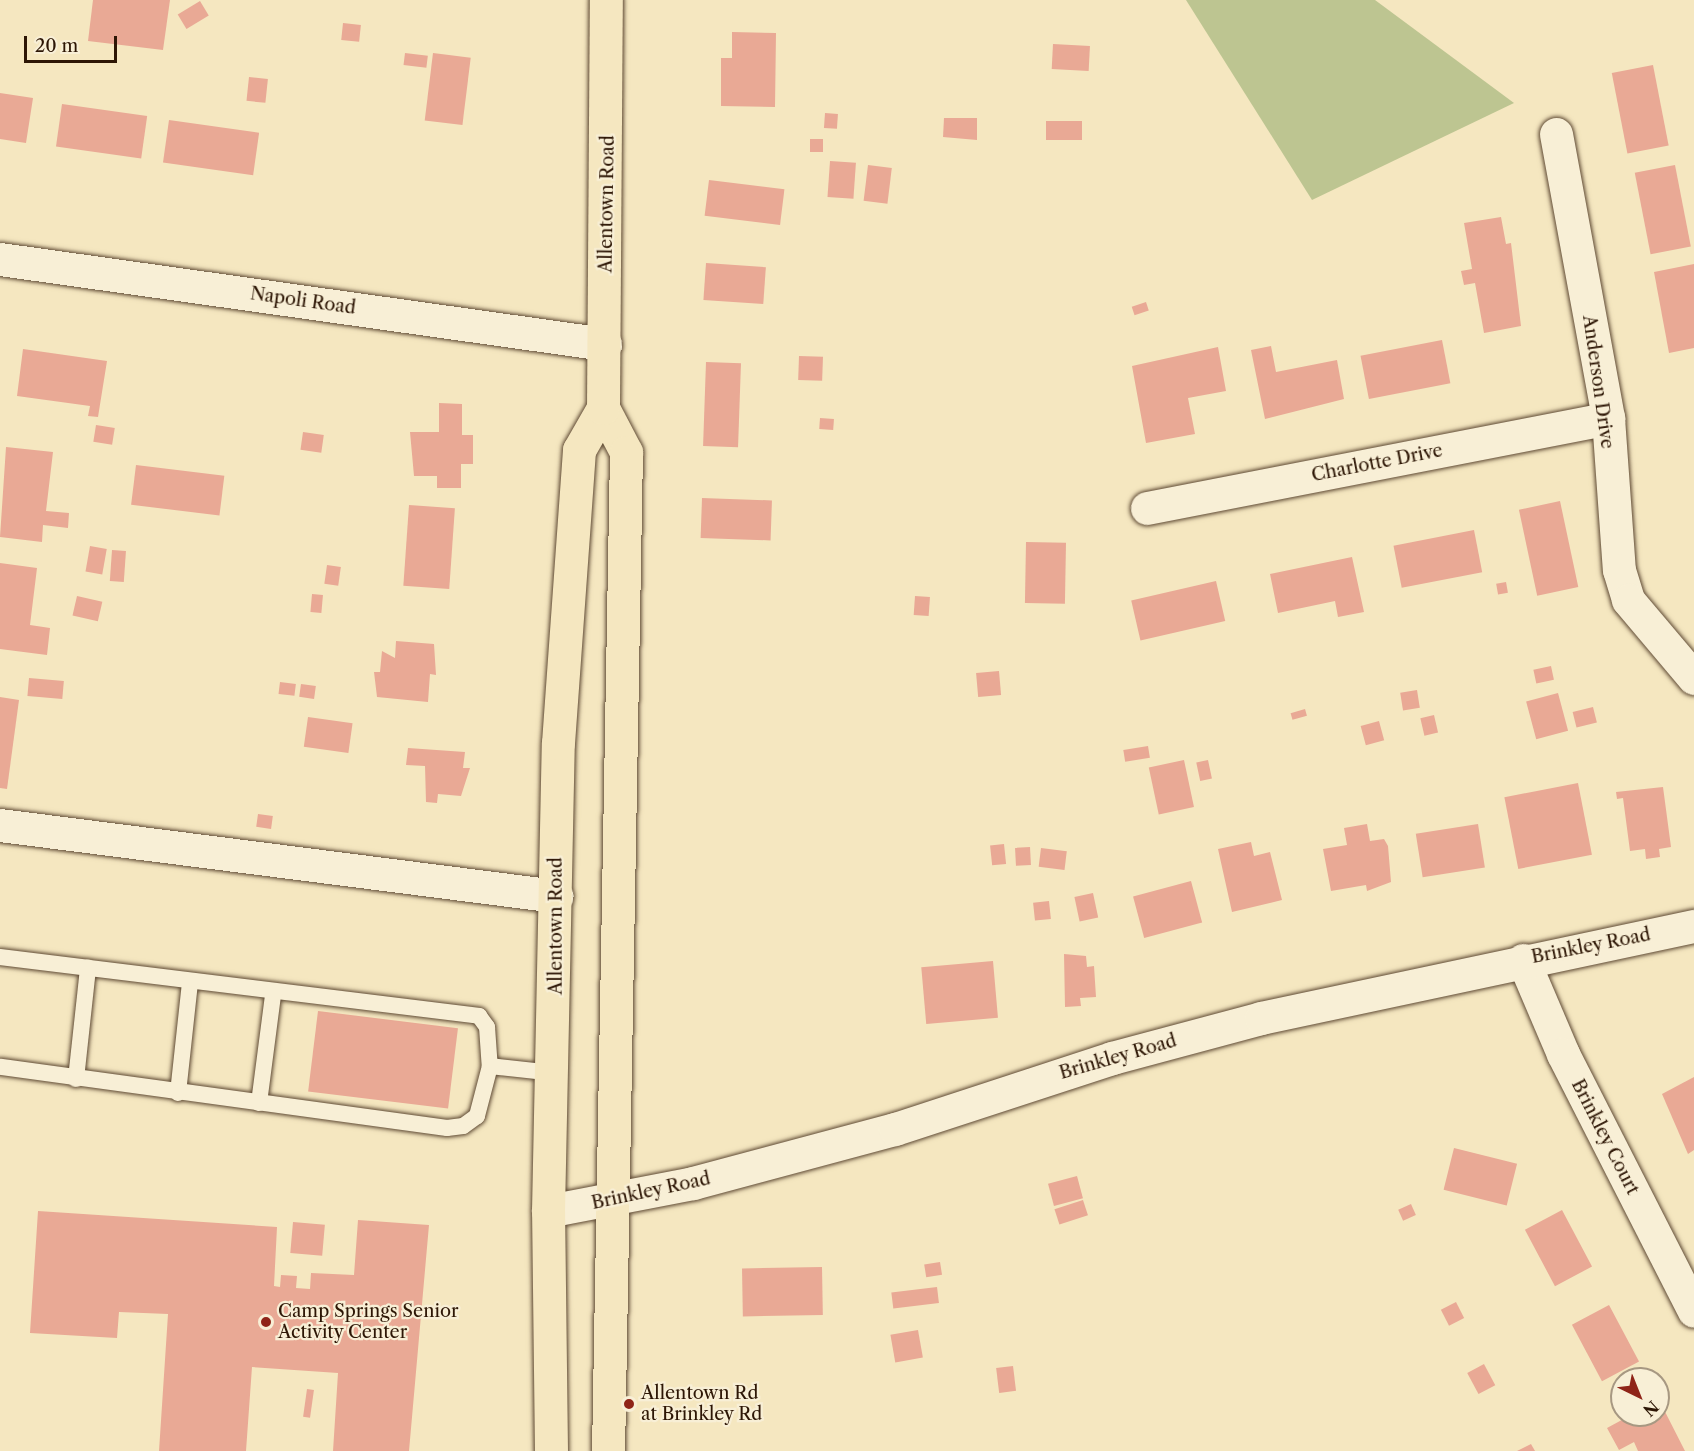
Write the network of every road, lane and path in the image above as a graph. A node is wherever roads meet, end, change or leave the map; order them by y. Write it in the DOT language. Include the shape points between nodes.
graph roads {
  1 [pos="606,0"];
  2 [pos="1556,134"];
  3 [pos="0,259"];
  4 [pos="605,344"];
  5 [pos="603,408"];
  6 [pos="1608,418"];
  7 [pos="1147,508"];
  8 [pos="1694,678"];
  9 [pos="0,825"];
  10 [pos="556,896"];
  11 [pos="1694,926"];
  12 [pos="0,957"];
  13 [pos="1523,960"];
  14 [pos="88,968"];
  15 [pos="190,982"];
  16 [pos="273,994"];
  17 [pos="490,1066"];
  18 [pos="0,1067"];
  19 [pos="554,1073"];
  20 [pos="76,1079"];
  21 [pos="178,1093"];
  22 [pos="259,1103"];
  23 [pos="610,1200"];
  24 [pos="548,1211"];
  25 [pos="1694,1311"];
  26 [pos="551,1451"];
  27 [pos="608,1451"];
  1 -- 4 [label="main road, Allentown Road"];
  2 -- 6 [label="street, Anderson Drive"];
  3 -- 4 [label="street, Napoli Road"];
  4 -- 5 [label="main road, Allentown Road"];
  5 -- 10 [label="main road, Allentown Road" via="579,450 558,743"];
  5 -- 23 [label="main road, Allentown Road" via="626,452"];
  6 -- 7 [label="street, Charlotte Drive"];
  6 -- 8 [label="street, Anderson Drive" via="1618,570 1628,600"];
  9 -- 10 [label="street"];
  10 -- 19 [label="main road, Allentown Road"];
  11 -- 13 [label="street, Brinkley Road"];
  12 -- 14 [label="lane"];
  13 -- 23 [label="street, Brinkley Road" via="1184,1038 895,1129"];
  13 -- 25 [label="street, Brinkley Court" via="1563,1054"];
  14 -- 15 [label="lane"];
  14 -- 20 [label="lane"];
  15 -- 16 [label="lane"];
  15 -- 21 [label="lane"];
  16 -- 17 [label="lane" via="479,1016 487,1027"];
  16 -- 22 [label="lane"];
  17 -- 19 [label="lane"];
  17 -- 22 [label="lane" via="477,1116 463,1126"];
  18 -- 20 [label="lane"];
  19 -- 24 [label="main road, Allentown Road"];
  20 -- 21 [label="lane"];
  21 -- 22 [label="lane"];
  23 -- 24 [label="street, Brinkley Road"];
  23 -- 27 [label="main road, Allentown Road"];
  24 -- 26 [label="main road, Allentown Road"];
}
